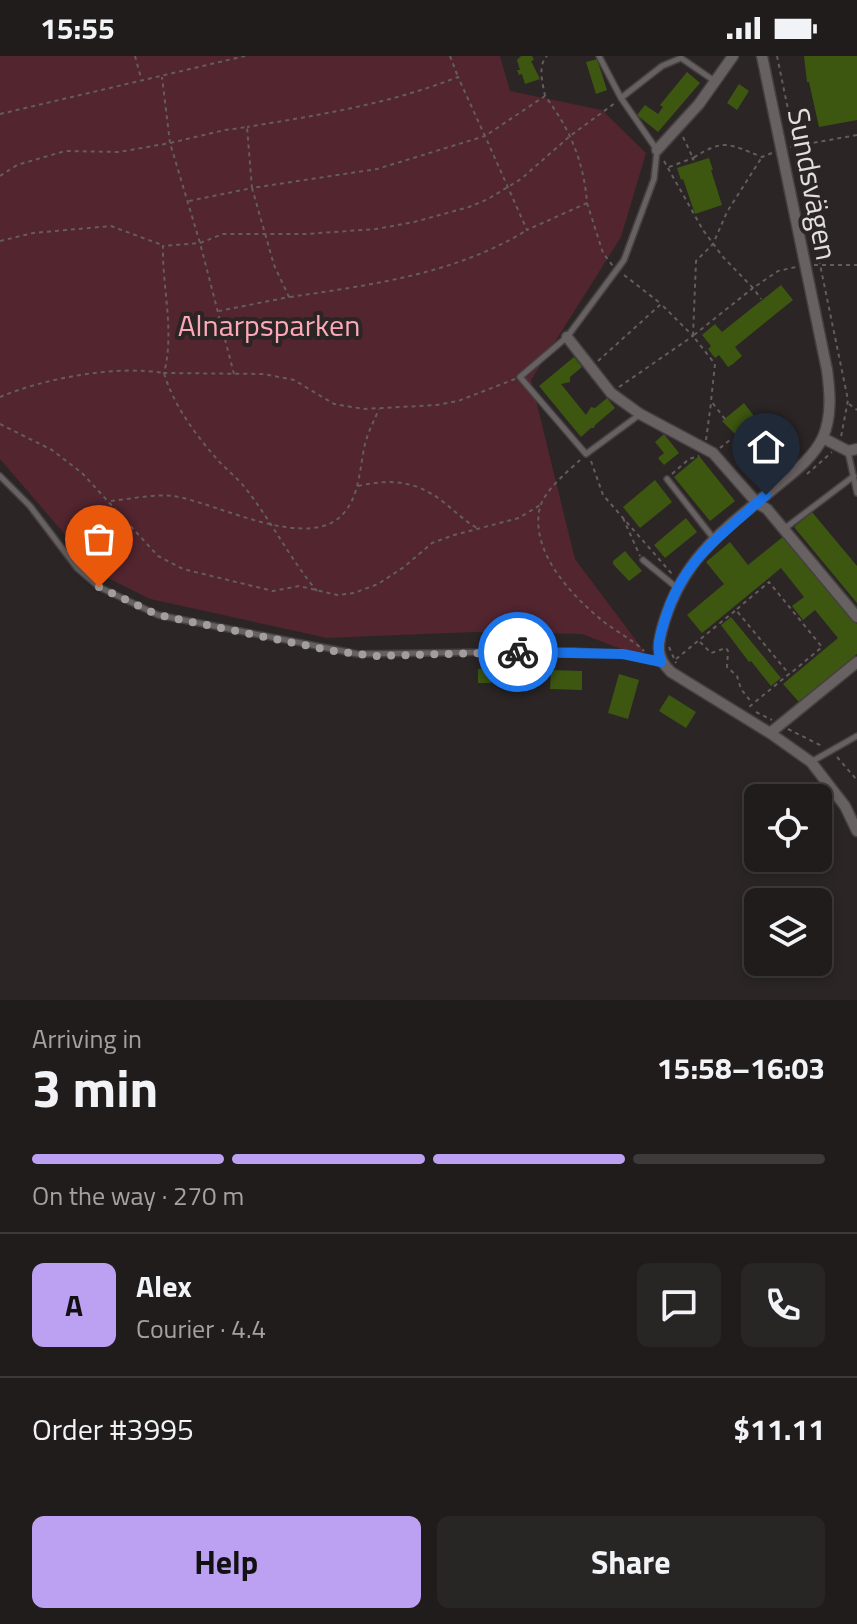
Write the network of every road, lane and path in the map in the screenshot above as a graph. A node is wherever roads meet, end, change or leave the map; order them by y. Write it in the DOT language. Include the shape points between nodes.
graph roads {
  1 [pos="135,56"];
  2 [pos="245,56"];
  3 [pos="450,56"];
  4 [pos="547,56"];
  5 [pos="599,56"];
  6 [pos="733,56"];
  7 [pos="762,56"];
  8 [pos="777,56"];
  9 [pos="161,75"];
  10 [pos="458,77"];
  11 [pos="142,80"];
  12 [pos="716,82"];
  13 [pos="545,96"];
  14 [pos="621,98"];
  15 [pos="0,114"];
  16 [pos="247,127"];
  17 [pos="676,131"];
  18 [pos="857,135"];
  19 [pos="485,136"];
  20 [pos="570,136"];
  21 [pos="170,143"];
  22 [pos="795,146"];
  23 [pos="782,149"];
  24 [pos="657,150"];
  25 [pos="762,157"];
  26 [pos="693,158"];
  27 [pos="694,163"];
  28 [pos="668,167"];
  29 [pos="0,176"];
  30 [pos="252,188"];
  31 [pos="509,188"];
  32 [pos="186,201"];
  33 [pos="527,230"];
  34 [pos="265,233"];
  35 [pos="0,241"];
  36 [pos="200,243"];
  37 [pos="713,244"];
  38 [pos="163,246"];
  39 [pos="820,265"];
  40 [pos="857,265"];
  41 [pos="804,267"];
  42 [pos="753,288"];
  43 [pos="289,297"];
  44 [pos="761,299"];
  45 [pos="218,312"];
  46 [pos="693,336"];
  47 [pos="567,337"];
  48 [pos="591,368"];
  49 [pos="164,373"];
  50 [pos="234,374"];
  51 [pos="520,377"];
  52 [pos="611,393"];
  53 [pos="0,397"];
  54 [pos="711,401"];
  55 [pos="848,403"];
  56 [pos="380,408"];
  57 [pos="857,410"];
  58 [pos="640,414"];
  59 [pos="725,419"];
  60 [pos="0,424"];
  61 [pos="823,438"];
  62 [pos="731,439"];
  63 [pos="853,450"];
  64 [pos="709,451"];
  65 [pos="588,453"];
  66 [pos="0,476"];
  67 [pos="854,476"];
  68 [pos="667,479"];
  69 [pos="357,486"];
  70 [pos="857,493"];
  71 [pos="109,501"];
  72 [pos="757,503"];
  73 [pos="540,505"];
  74 [pos="621,513"];
  75 [pos="272,523"];
  76 [pos="478,528"];
  77 [pos="784,529"];
  78 [pos="714,539"];
  79 [pos="649,546"];
  80 [pos="639,553"];
  81 [pos="643,560"];
  82 [pos="678,585"];
  83 [pos="317,592"];
  84 [pos="736,610"];
  85 [pos="857,617"];
  86 [pos="669,640"];
  87 [pos="699,640"];
  88 [pos="657,650"];
  89 [pos="661,662"];
  90 [pos="857,662"];
  91 [pos="789,674"];
  92 [pos="753,704"];
  93 [pos="779,724"];
  94 [pos="770,733"];
  95 [pos="857,736"];
  96 [pos="830,750"];
  97 [pos="811,762"];
  98 [pos="857,780"];
  99 [pos="857,831"];
  1 -- 11 [label="path"];
  2 -- 9 [label="path"];
  3 -- 10 [label="path"];
  4 -- 13 [label="path" via="541,69"];
  5 -- 14 [label="lane"];
  6 -- 12 [label="street"];
  7 -- 23 [label="street, Sundsvägen"];
  8 -- 22 [label="path"];
  9 -- 11 [label="path"];
  9 -- 21 [label="path"];
  10 -- 16 [label="path" via="358,108"];
  10 -- 19 [label="path"];
  11 -- 15 [label="path"];
  12 -- 14 [label="lane" via="681,58"];
  12 -- 17 [label="street"];
  13 -- 19 [label="path"];
  13 -- 20 [label="path"];
  14 -- 20 [label="path"];
  14 -- 24 [label="lane"];
  16 -- 21 [label="path"];
  16 -- 30 [label="path"];
  17 -- 24 [label="street"];
  17 -- 26 [label="path"];
  18 -- 22 [label="path"];
  19 -- 30 [label="path" via="377,169"];
  19 -- 31 [label="path"];
  20 -- 31 [label="path"];
  20 -- 33 [label="path" via="583,167 587,203"];
  21 -- 29 [label="path" via="119,152 65,151 17,165"];
  21 -- 32 [label="path"];
  22 -- 23 [label="path"];
  22 -- 39 [label="path"];
  23 -- 25 [label="path"];
  23 -- 41 [label="street, Sundsvägen"];
  24 -- 28 [label="path"];
  24 -- 47 [label="lane" via="654,179 624,260"];
  25 -- 26 [label="path" via="724,144"];
  25 -- 37 [label="path"];
  26 -- 27 [label="path"];
  26 -- 28 [label="path"];
  28 -- 37 [label="path"];
  30 -- 32 [label="path"];
  30 -- 34 [label="path"];
  31 -- 33 [label="path"];
  31 -- 34 [label="path" via="469,207 414,222 333,233"];
  32 -- 36 [label="path"];
  33 -- 43 [label="path" via="437,269"];
  34 -- 36 [label="path" via="223,234"];
  34 -- 43 [label="path"];
  35 -- 38 [label="path" via="111,226"];
  36 -- 38 [label="path"];
  36 -- 45 [label="path"];
  37 -- 42 [label="path"];
  37 -- 46 [label="path" via="696,261"];
  38 -- 49 [label="path" via="169,334"];
  39 -- 40 [label="path"];
  39 -- 41 [label="path"];
  41 -- 42 [label="path" via="778,271"];
  41 -- 61 [label="street, Sundsvägen" via="830,387"];
  42 -- 44 [label="path"];
  42 -- 46 [label="path"];
  43 -- 45 [label="path"];
  45 -- 50 [label="path"];
  46 -- 48 [label="path" via="661,304"];
  46 -- 52 [label="path"];
  46 -- 54 [label="path" via="715,364"];
  47 -- 48 [label="street"];
  47 -- 51 [label="lane"];
  48 -- 52 [label="street"];
  49 -- 50 [label="path"];
  49 -- 53 [label="path" via="141,369 57,379"];
  49 -- 75 [label="path" via="170,393 203,441"];
  50 -- 56 [label="path" via="294,380 334,404"];
  51 -- 56 [label="path" via="458,401"];
  51 -- 65 [label="lane"];
  52 -- 58 [label="street"];
  54 -- 59 [label="path"];
  54 -- 64 [label="path"];
  55 -- 57 [label="path"];
  56 -- 69 [label="path" via="366,439"];
  58 -- 64 [label="street"];
  58 -- 65 [label="lane"];
  60 -- 71 [label="path" via="52,450"];
  61 -- 63 [label="street"];
  61 -- 72 [label="street"];
  62 -- 64 [label="path"];
  63 -- 67 [label="lane"];
  64 -- 68 [label="path" via="689,459"];
  64 -- 72 [label="street"];
  65 -- 73 [label="path"];
  65 -- 74 [label="path" via="603,495"];
  66 -- 89 [label="lane" via="77,568 121,599 158,615 358,654 572,651"];
  67 -- 70 [label="lane"];
  67 -- 77 [label="lane"];
  68 -- 78 [label="lane"];
  69 -- 75 [label="path" via="350,506 327,526"];
  69 -- 76 [label="path" via="400,481 423,488"];
  71 -- 75 [label="path" via="171,496 256,523"];
  71 -- 83 [label="path" via="158,556 183,569 273,591 299,586"];
  72 -- 77 [label="street"];
  72 -- 78 [label="street"];
  73 -- 76 [label="path" via="519,518"];
  73 -- 88 [label="path" via="542,543 564,581 625,637 644,651"];
  74 -- 79 [label="path"];
  74 -- 80 [label="path"];
  75 -- 83 [label="path"];
  76 -- 83 [label="path" via="432,543 378,584 354,593"];
  77 -- 85 [label="street"];
  78 -- 82 [label="street"];
  79 -- 80 [label="path"];
  79 -- 82 [label="path"];
  80 -- 81 [label="path"];
  81 -- 82 [label="lane"];
  82 -- 88 [label="street"];
  84 -- 87 [label="path"];
  84 -- 91 [label="path"];
  84 -- 91 [label="path" via="769,582 822,647"];
  86 -- 87 [label="path" via="676,662"];
  87 -- 92 [label="path" via="711,653 726,648 727,667"];
  88 -- 89 [label="street"];
  89 -- 94 [label="street"];
  90 -- 93 [label="street"];
  91 -- 92 [label="path"];
  92 -- 93 [label="path" via="748,708"];
  93 -- 94 [label="street"];
  93 -- 96 [label="path"];
  94 -- 97 [label="street"];
  95 -- 96 [label="lane"];
  96 -- 97 [label="lane"];
  96 -- 98 [label="path"];
  97 -- 99 [label="street"];
}
